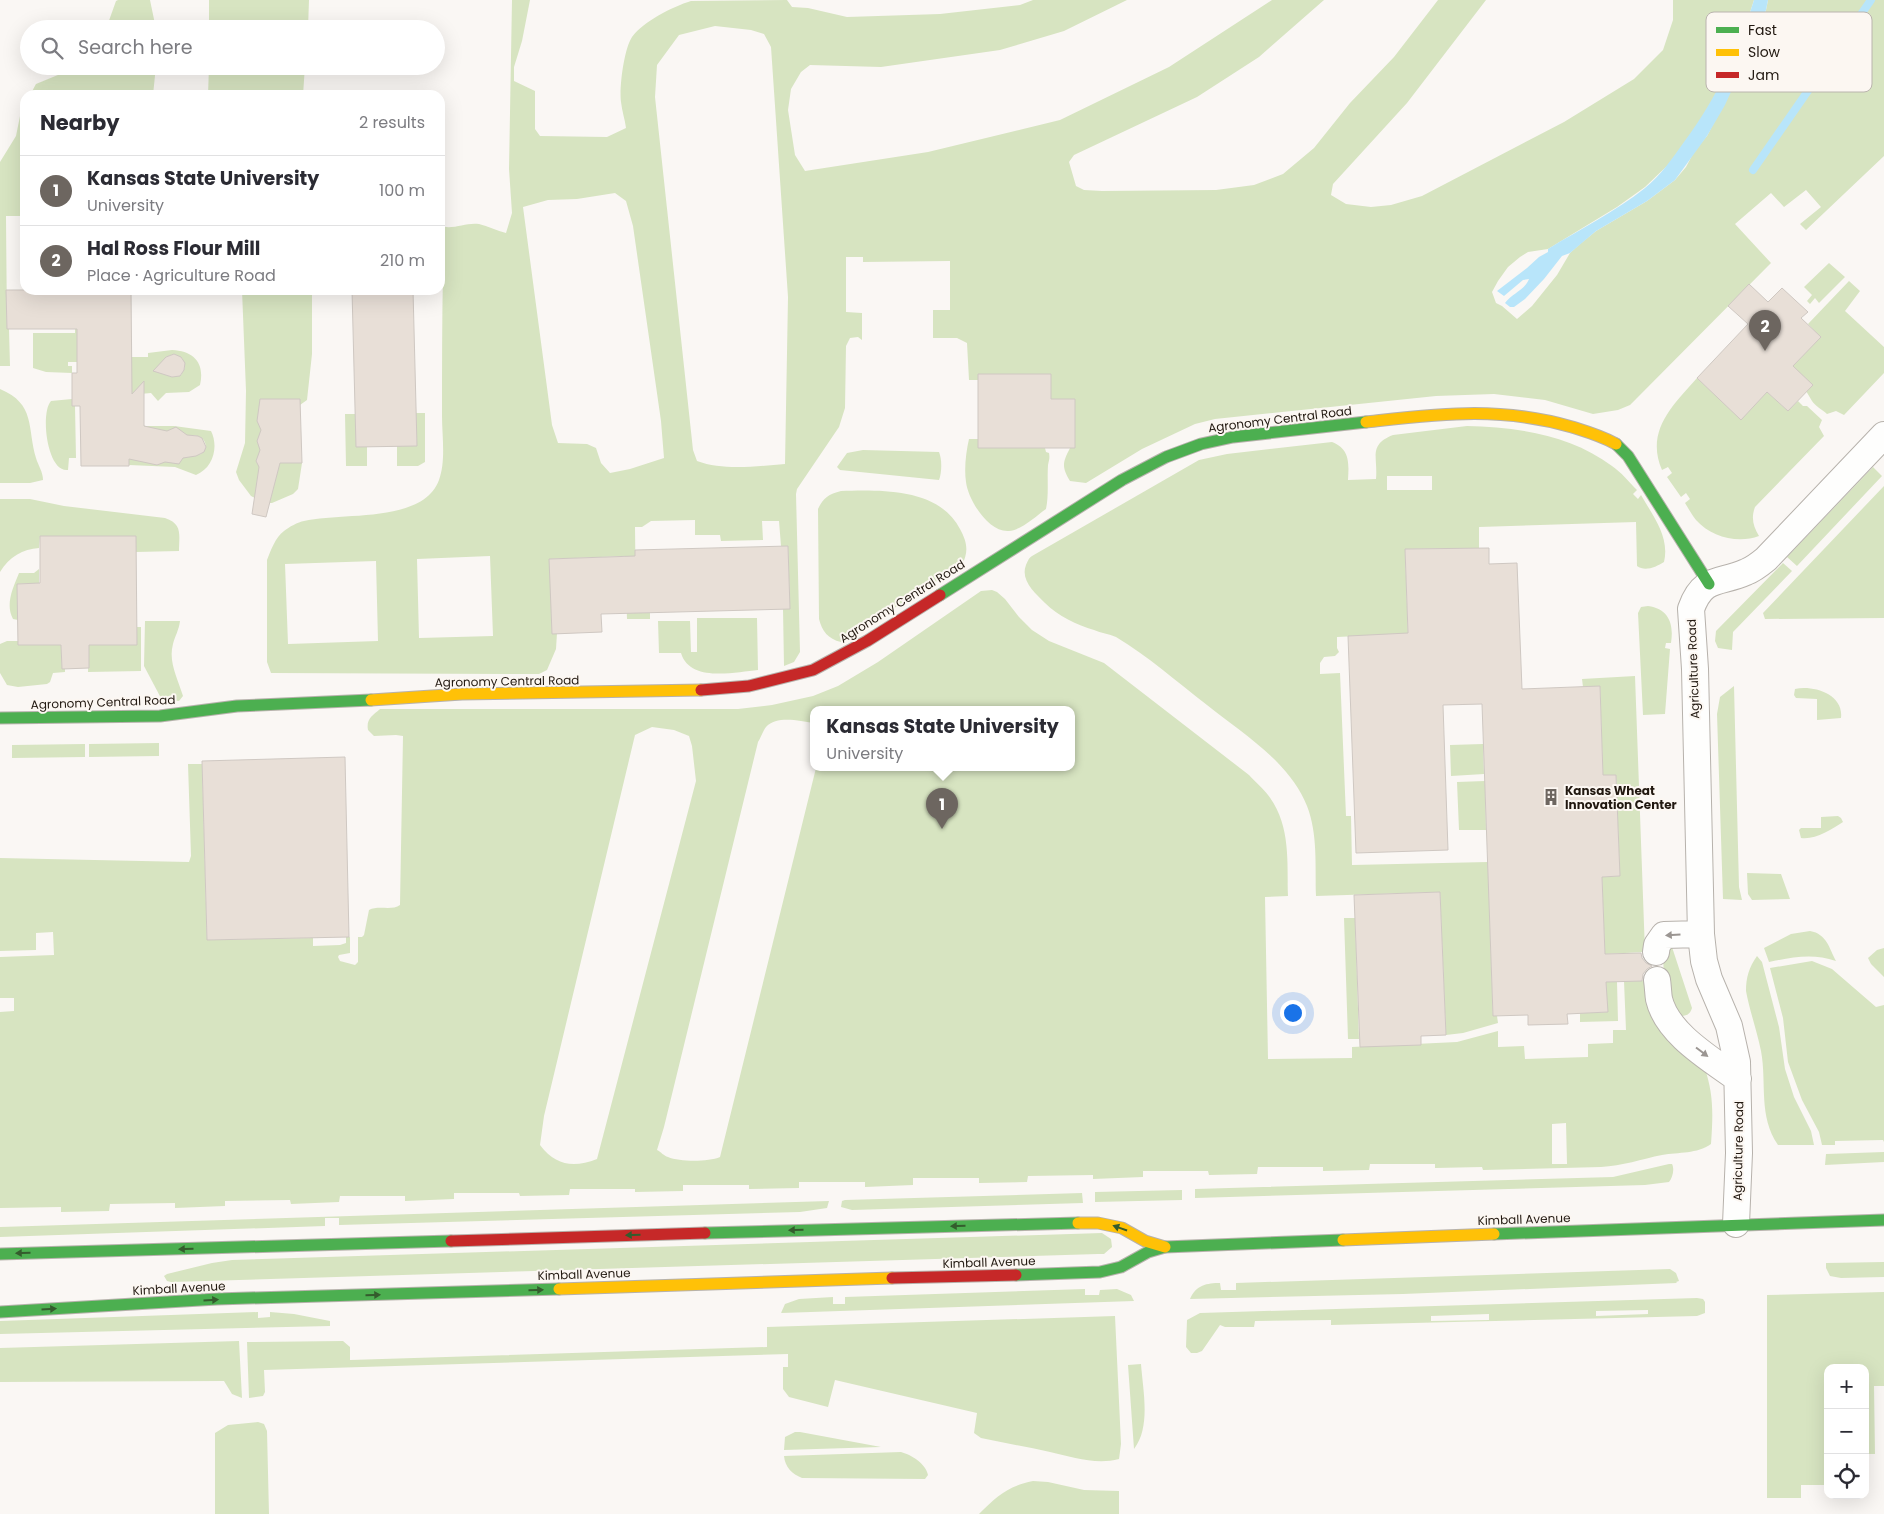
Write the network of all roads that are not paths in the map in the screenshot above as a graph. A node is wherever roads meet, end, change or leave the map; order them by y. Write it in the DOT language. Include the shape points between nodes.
graph roads {
  1 [pos="1884,435"];
  2 [pos="1709,584"];
  3 [pos="0,718"];
  4 [pos="1701,934"];
  5 [pos="1656,952"];
  6 [pos="1657,980"];
  7 [pos="1738,1079"];
  8 [pos="1884,1220"];
  9 [pos="1736,1224"];
  10 [pos="1164,1247"];
  11 [pos="0,1254"];
  12 [pos="0,1312"];
  1 -- 2 [label="street" via="1766,559 1746,572"];
  2 -- 3 [label="main road, Agronomy Central Road" via="1641,475 1618,445 1602,436 1544,419 1496,413 1444,414 1233,437 1166,457 1122,480 813,670 749,686 681,691 462,694 237,706 160,716"];
  2 -- 4 [label="street, Agriculture Road" via="1701,590 1691,610"];
  4 -- 5 [label="street, one-way" via="1664,936"];
  4 -- 7 [label="street, Agriculture Road" via="1709,979 1734,1044"];
  6 -- 7 [label="street, one-way" via="1663,1011 1681,1036"];
  7 -- 9 [label="street, Agriculture Road"];
  8 -- 9 [label="main road, Kimball Avenue"];
  9 -- 10 [label="main road, Kimball Avenue"];
  10 -- 11 [label="main road, Kimball Avenue, one-way" via="1122,1228 1098,1223"];
  12 -- 10 [label="main road, Kimball Avenue, one-way" via="217,1299 1100,1272 1121,1267"];
}
